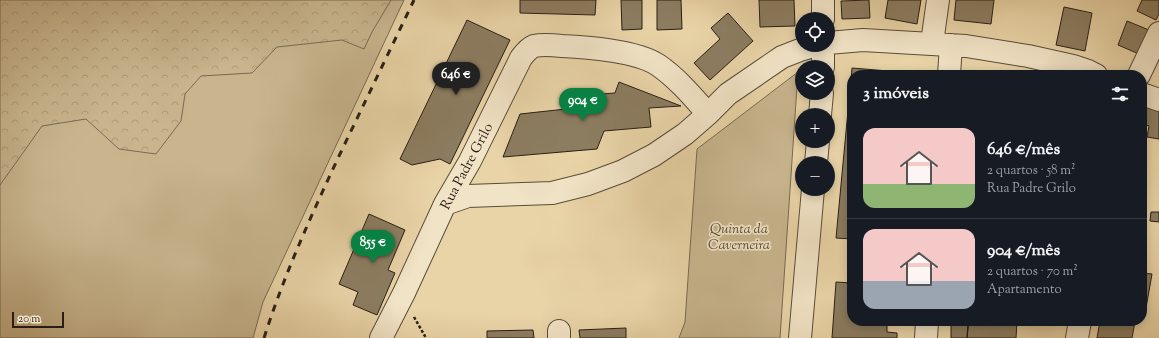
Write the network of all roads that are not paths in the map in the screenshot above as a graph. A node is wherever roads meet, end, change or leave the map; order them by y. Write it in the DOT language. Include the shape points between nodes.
graph roads {
  1 [pos="823,0"];
  2 [pos="938,0"];
  3 [pos="824,12"];
  4 [pos="1159,33"];
  5 [pos="835,42"];
  6 [pos="942,44"];
  7 [pos="795,52"];
  8 [pos="948,70"];
  9 [pos="1085,70"];
  10 [pos="1141,70"];
  11 [pos="1147,96"];
  12 [pos="1159,100"];
  13 [pos="708,114"];
  14 [pos="812,196"];
  15 [pos="444,204"];
  16 [pos="927,326"];
  17 [pos="1079,326"];
  18 [pos="381,338"];
  19 [pos="800,338"];
  20 [pos="926,338"];
  21 [pos="1077,338"];
  1 -- 3 [label="street"];
  2 -- 6 [label="street"];
  4 -- 10 [label="street"];
  5 -- 6 [label="street" via="863,40"];
  6 -- 8 [label="street"];
  6 -- 9 [label="street" via="1028,56"];
  7 -- 13 [label="street" via="782,57 728,94"];
  11 -- 12 [label="street"];
  13 -- 15 [label="street" via="685,134 654,155 623,171 588,184 552,192 468,196"];
  13 -- 15 [label="street, Rua Padre Grilo" via="657,64 641,57 589,48 534,46 521,58 470,161"];
  14 -- 19 [label="street"];
  15 -- 18 [label="street, Rua Padre Grilo"];
  16 -- 20 [label="street"];
  17 -- 21 [label="street"];
}
